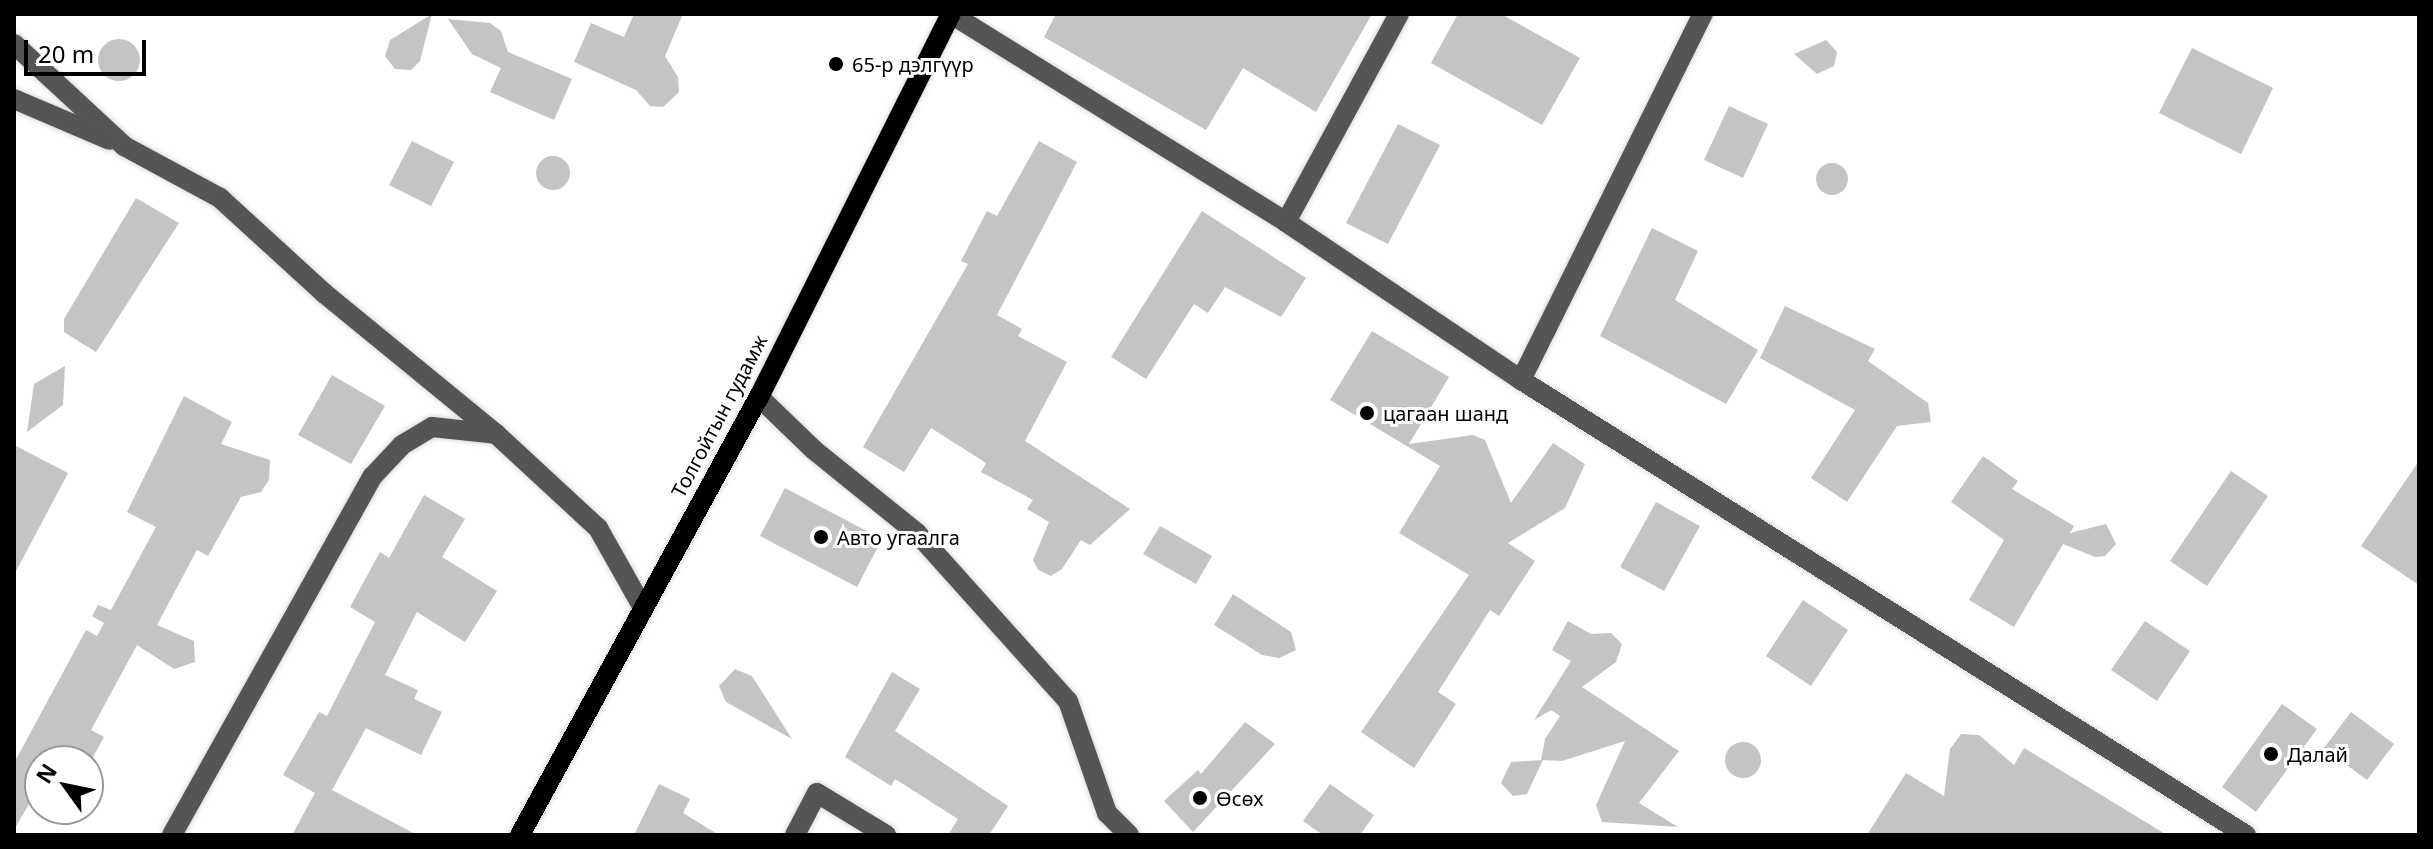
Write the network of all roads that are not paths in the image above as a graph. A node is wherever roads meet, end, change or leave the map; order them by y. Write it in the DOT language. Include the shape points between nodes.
graph roads {
  1 [pos="951,14"];
  2 [pos="1399,14"];
  3 [pos="1703,14"];
  4 [pos="14,44"];
  5 [pos="14,99"];
  6 [pos="124,146"];
  7 [pos="1286,222"];
  8 [pos="1521,380"];
  9 [pos="759,397"];
  10 [pos="496,434"];
  11 [pos="642,606"];
  12 [pos="172,835"];
  13 [pos="520,835"];
  14 [pos="795,835"];
  15 [pos="886,835"];
  16 [pos="1129,835"];
  17 [pos="2246,835"];
  1 -- 7 [label="street"];
  1 -- 9 [label="main road, Толгойтын гудамж"];
  2 -- 7 [label="street"];
  3 -- 8 [label="street"];
  4 -- 6 [label="street"];
  5 -- 6 [label="street"];
  6 -- 10 [label="street" via="220,198 324,293"];
  7 -- 8 [label="street"];
  8 -- 17 [label="street"];
  9 -- 11 [label="main road, Толгойтын гудамж"];
  9 -- 16 [label="street" via="814,450 917,533 1068,701 1107,813"];
  10 -- 11 [label="street" via="598,528"];
  10 -- 12 [label="street" via="432,427 402,445 373,476"];
  11 -- 13 [label="main road, Толгойтын гудамж"];
  14 -- 15 [label="street" via="817,793"];
}
